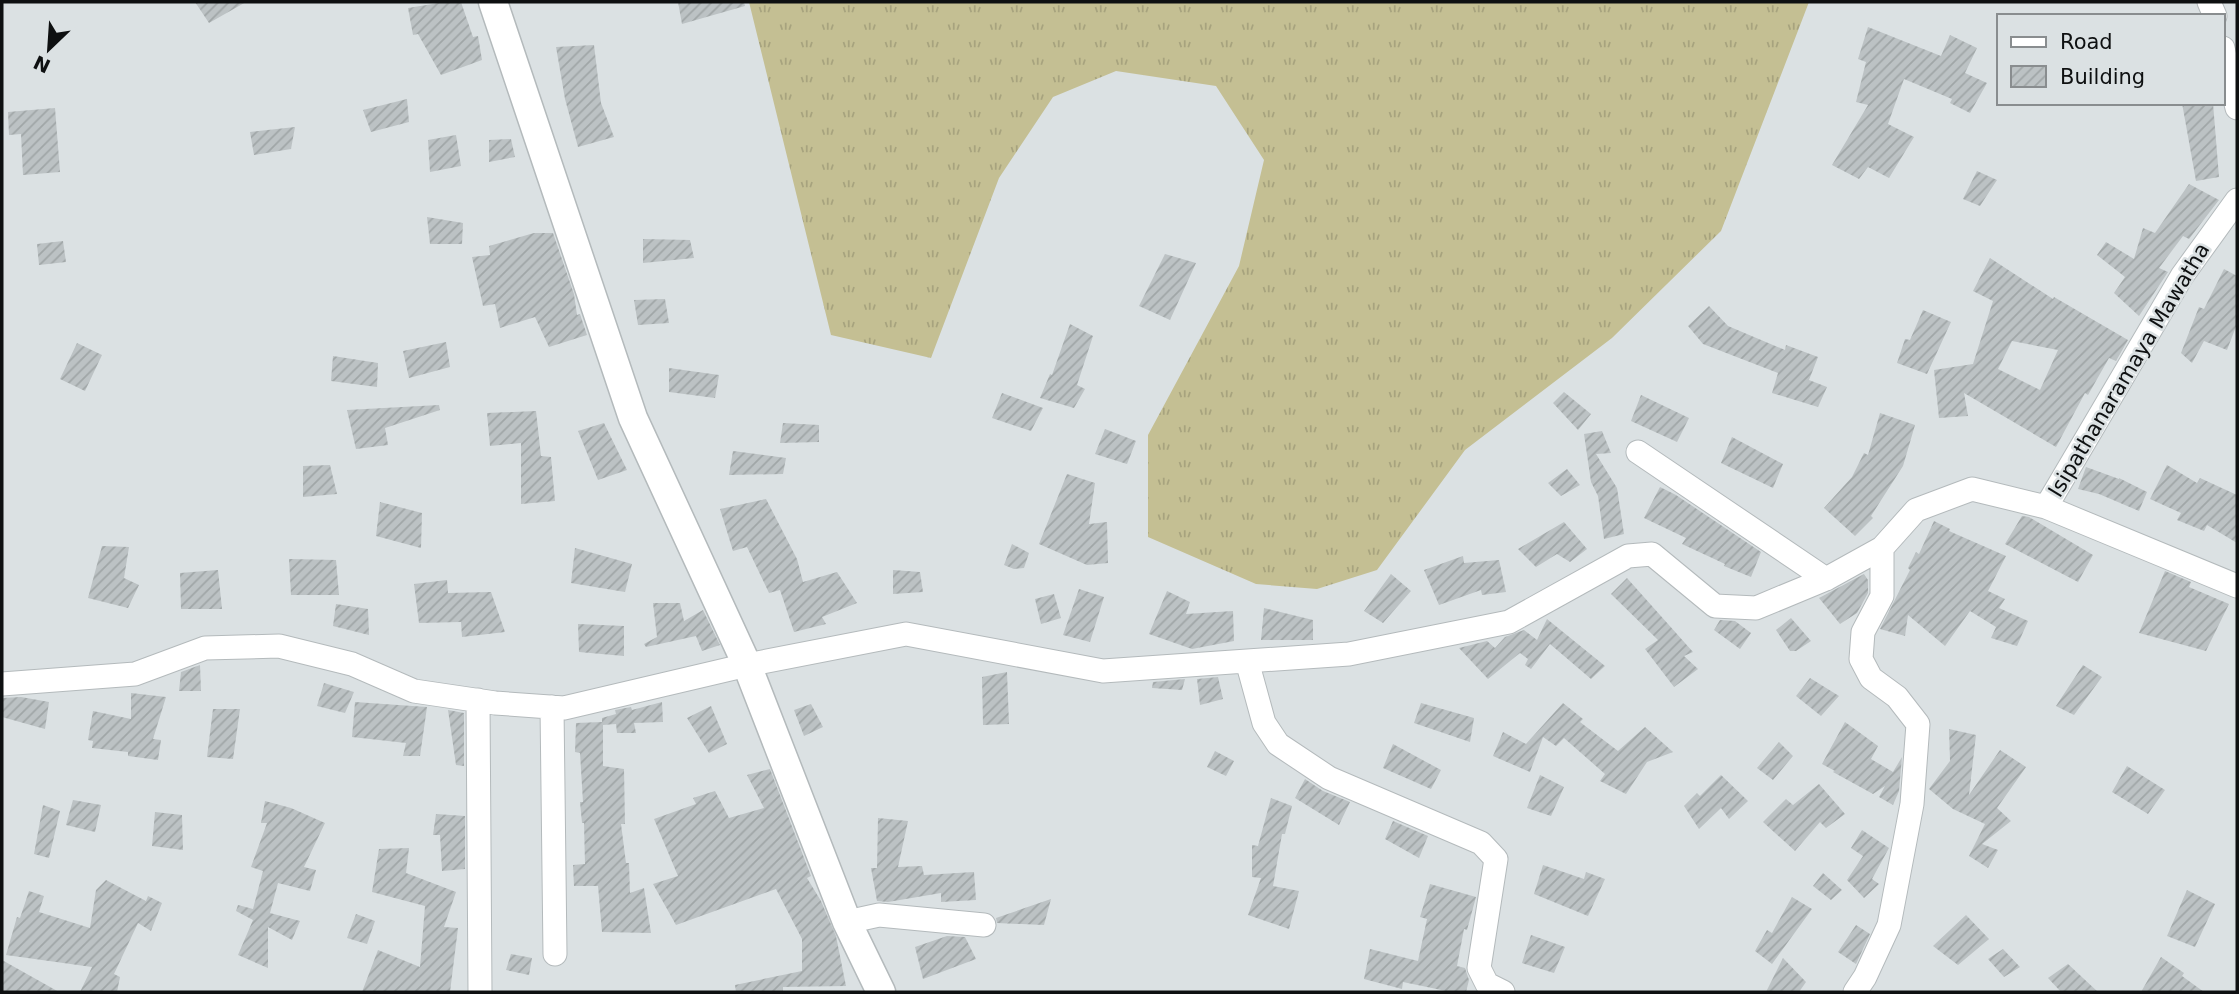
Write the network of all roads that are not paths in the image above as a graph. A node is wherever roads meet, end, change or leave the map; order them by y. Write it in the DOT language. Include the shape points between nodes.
graph roads {
  1 [pos="493,2"];
  2 [pos="2225,57"];
  3 [pos="2237,108"];
  4 [pos="2237,200"];
  5 [pos="1638,452"];
  6 [pos="2046,507"];
  7 [pos="1882,548"];
  8 [pos="1826,579"];
  9 [pos="2237,586"];
  10 [pos="1247,661"];
  11 [pos="747,665"];
  12 [pos="2,684"];
  13 [pos="478,701"];
  14 [pos="552,707"];
  15 [pos="847,922"];
  16 [pos="985,925"];
  17 [pos="555,954"];
  18 [pos="480,992"];
  19 [pos="880,992"];
  20 [pos="1503,992"];
  21 [pos="1855,992"];
  1 -- 11 [label="street" via="633,418"];
  2 -- 3 [label="street"];
  4 -- 6 [label="street, Isipathanaramaya Mawatha" via="2182,276"];
  5 -- 8 [label="street"];
  6 -- 7 [label="street, Isipathanaramaya Mawatha" via="1972,489 1916,510"];
  6 -- 9 [label="street, Isipathanaramaya Mawatha"];
  7 -- 8 [label="street, Isipathanaramaya Mawatha"];
  7 -- 21 [label="street" via="1882,596 1863,632 1861,659 1871,678 1897,697 1918,724 1912,804 1889,925"];
  8 -- 10 [label="street, Isipathanaramaya Mawatha" via="1756,608 1715,606 1652,554 1628,556 1509,622 1349,654"];
  10 -- 11 [label="street, Isipathanaramaya Mawatha" via="1103,671 906,634"];
  10 -- 20 [label="street" via="1264,723 1278,744 1329,778 1481,843 1496,859 1479,968 1487,984"];
  11 -- 14 [label="street, Isipathanaramaya Mawatha" via="564,708"];
  11 -- 15 [label="street"];
  12 -- 13 [label="street, Isipathanaramaya Mawatha" via="135,674 205,648 279,646 352,664 414,691"];
  13 -- 14 [label="street, Isipathanaramaya Mawatha"];
  13 -- 18 [label="street"];
  14 -- 17 [label="street"];
  15 -- 16 [label="street" via="879,915"];
  15 -- 19 [label="street"];
}
